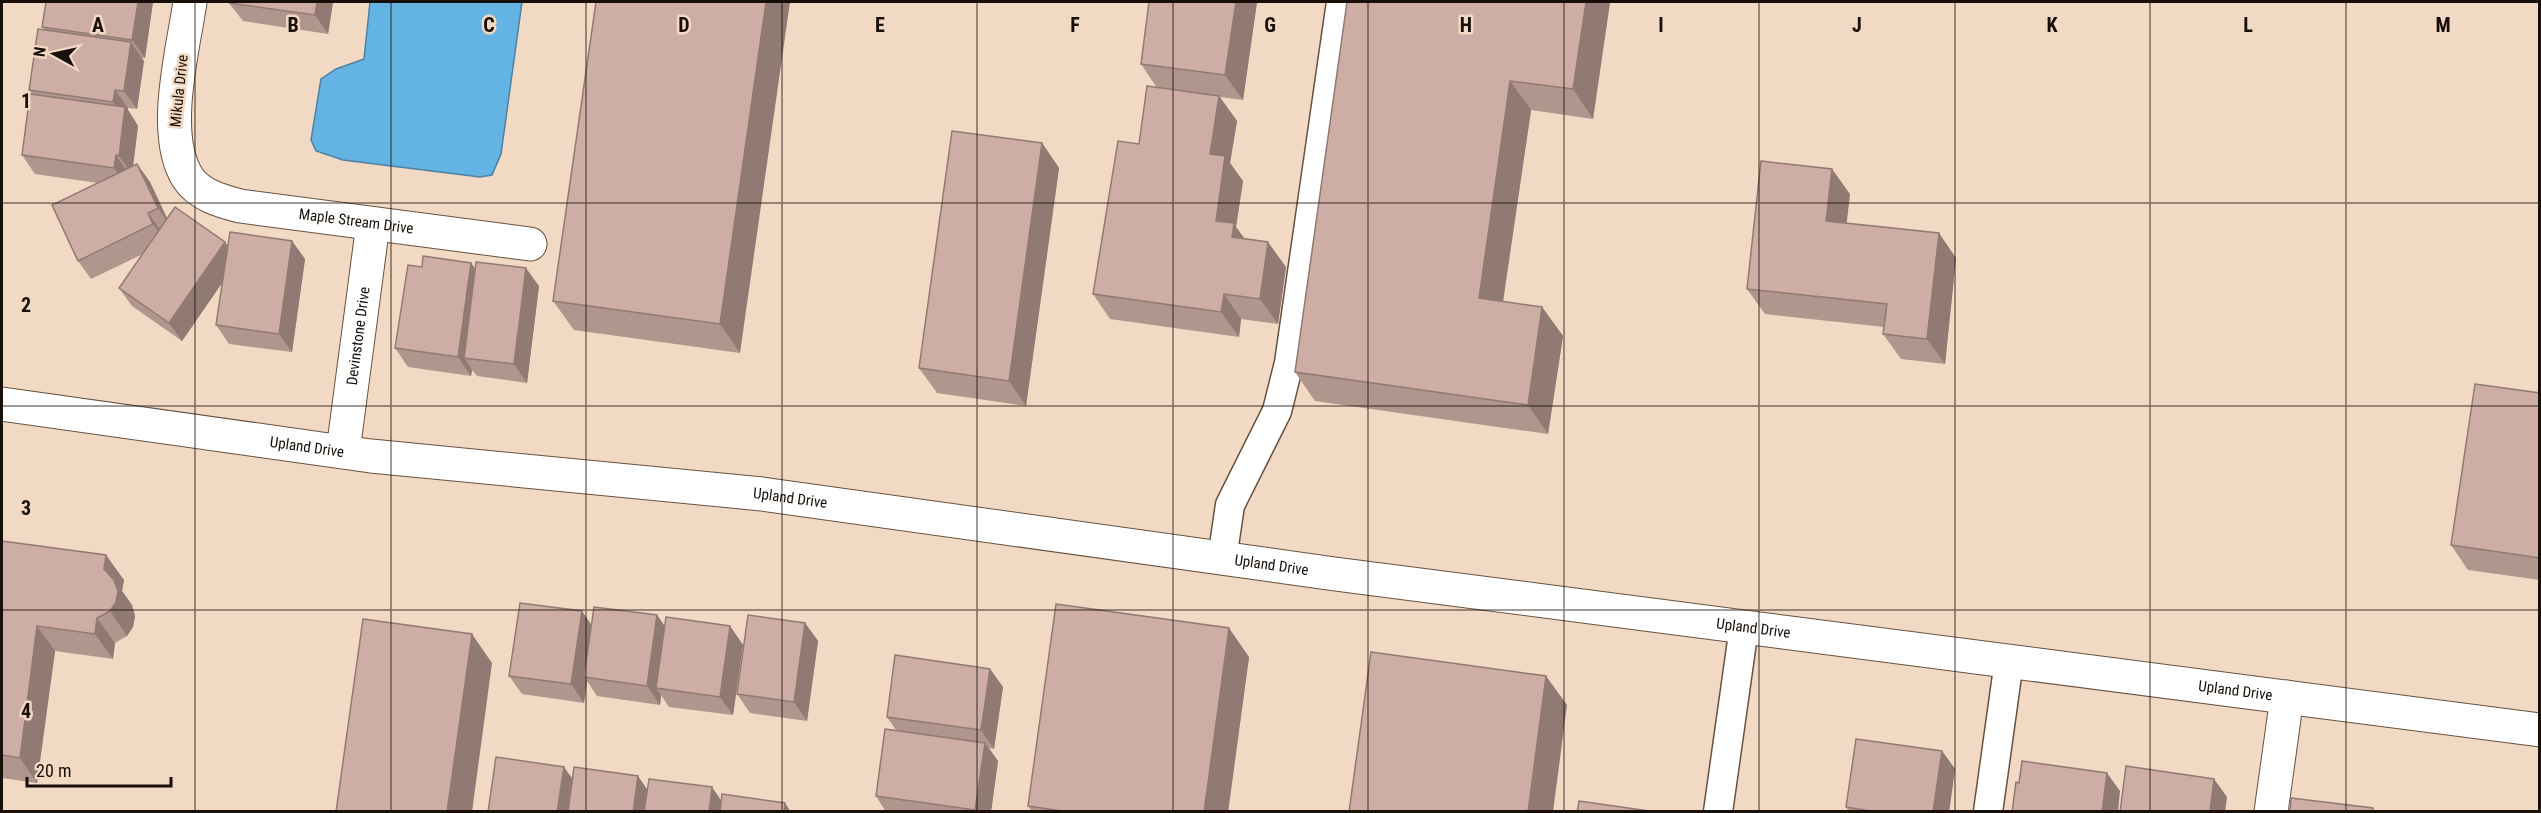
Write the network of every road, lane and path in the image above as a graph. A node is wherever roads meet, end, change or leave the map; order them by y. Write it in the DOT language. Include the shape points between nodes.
graph roads {
  1 [pos="190,2"];
  2 [pos="1341,2"];
  3 [pos="188,179"];
  4 [pos="373,224"];
  5 [pos="530,244"];
  6 [pos="2,404"];
  7 [pos="343,450"];
  8 [pos="1222,559"];
  9 [pos="1744,627"];
  10 [pos="2010,661"];
  11 [pos="2287,697"];
  12 [pos="2540,730"];
  13 [pos="1718,812"];
  14 [pos="1988,812"];
  15 [pos="2271,812"];
  1 -- 3 [label="street, Mikula Drive" via="176,98 175,137"];
  2 -- 8 [label="lane" via="1289,363 1277,411 1230,506"];
  3 -- 4 [label="street, Maple Stream Drive" via="212,198 240,206"];
  4 -- 5 [label="street, Maple Stream Drive"];
  4 -- 7 [label="street, Devinstone Drive"];
  6 -- 7 [label="street, Upland Drive"];
  7 -- 8 [label="street, Upland Drive" via="371,456 762,494"];
  8 -- 9 [label="street, Upland Drive"];
  9 -- 10 [label="street, Upland Drive"];
  9 -- 13 [label="lane"];
  10 -- 11 [label="street, Upland Drive"];
  10 -- 14 [label="lane"];
  11 -- 12 [label="street, Upland Drive"];
  11 -- 15 [label="street"];
}
